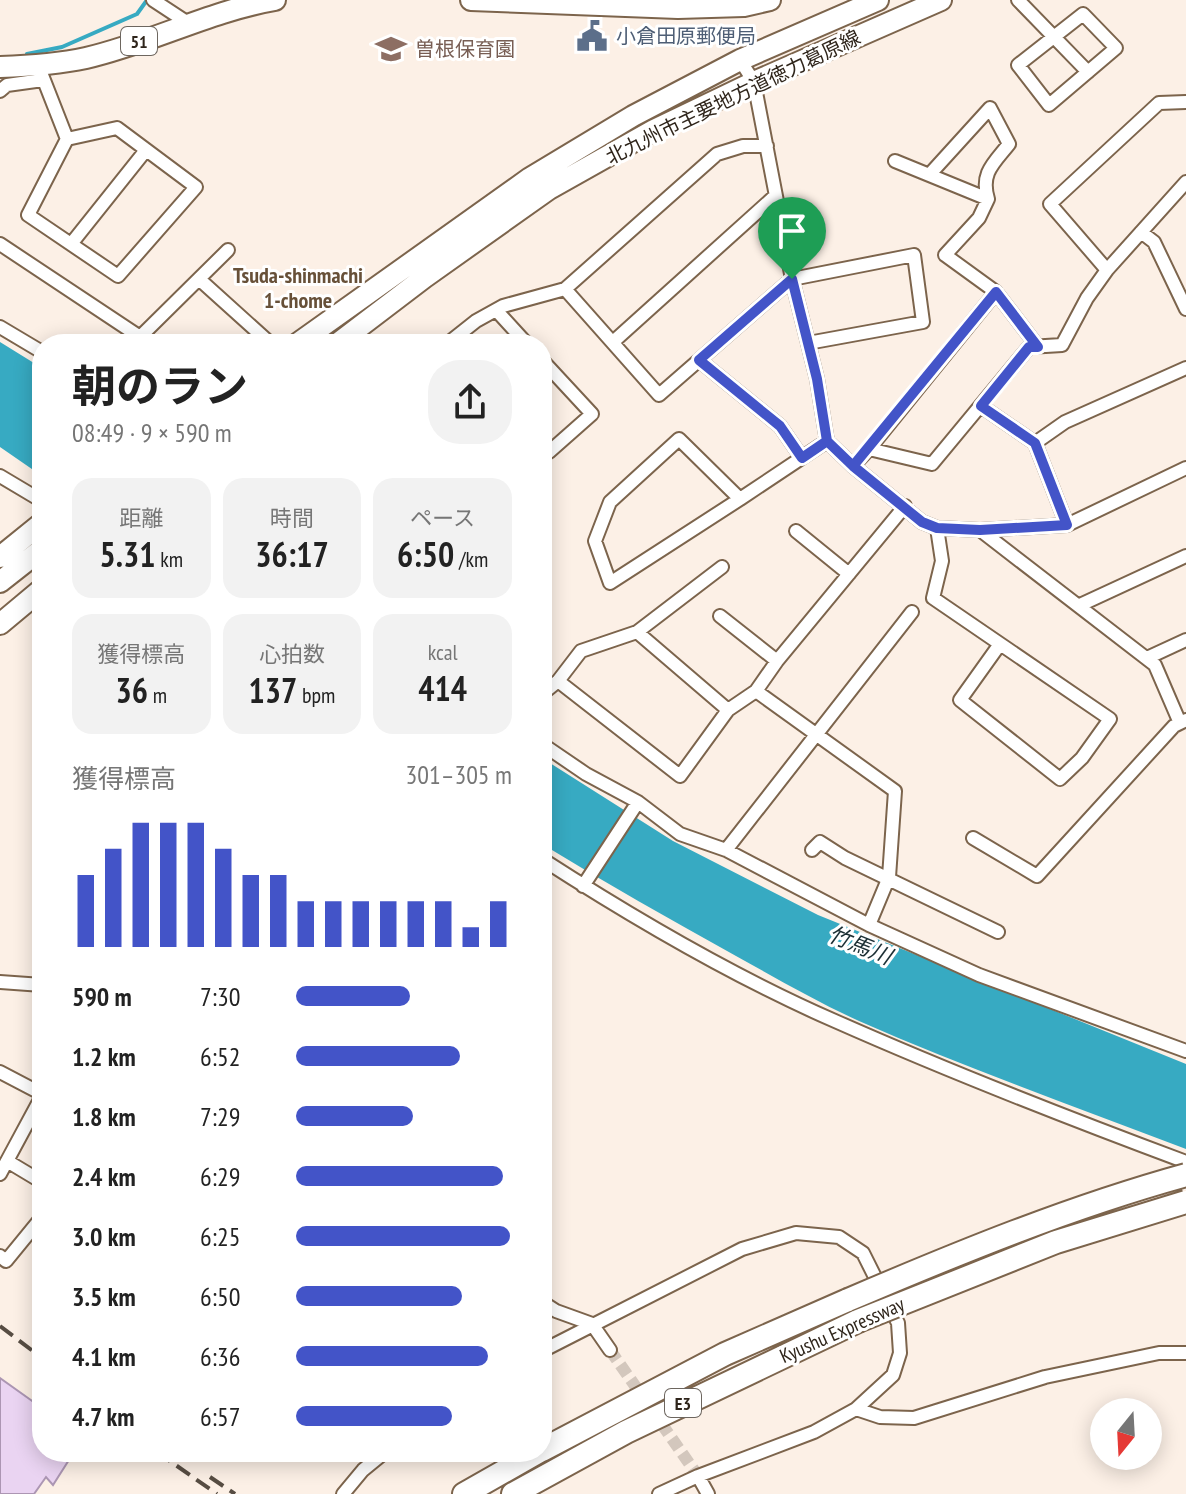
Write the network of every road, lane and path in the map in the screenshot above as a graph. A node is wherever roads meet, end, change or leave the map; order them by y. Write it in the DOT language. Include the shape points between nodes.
graph roads {
  1 [pos="153,0"];
  2 [pos="275,0"];
  3 [pos="471,0"];
  4 [pos="770,0"];
  5 [pos="878,0"];
  6 [pos="941,0"];
  7 [pos="1018,0"];
  8 [pos="742,3"];
  9 [pos="188,23"];
  10 [pos="1054,37"];
  11 [pos="740,60"];
  12 [pos="0,67"];
  13 [pos="1088,72"];
  14 [pos="40,73"];
  15 [pos="754,82"];
  16 [pos="0,91"];
  17 [pos="1186,102"];
  18 [pos="67,139"];
  19 [pos="767,146"];
  20 [pos="146,150"];
  21 [pos="895,161"];
  22 [pos="930,174"];
  23 [pos="1186,182"];
  24 [pos="775,196"];
  25 [pos="988,199"];
  26 [pos="1141,232"];
  27 [pos="0,244"];
  28 [pos="71,244"];
  29 [pos="228,250"];
  30 [pos="1107,270"];
  31 [pos="199,279"];
  32 [pos="792,279"];
  33 [pos="565,289"];
  34 [pos="996,292"];
  35 [pos="1186,309"];
  36 [pos="496,310"];
  37 [pos="0,327"];
  38 [pos="135,334"];
  39 [pos="143,334"];
  40 [pos="260,334"];
  41 [pos="311,334"];
  42 [pos="350,334"];
  43 [pos="461,334"];
  44 [pos="518,334"];
  45 [pos="613,342"];
  46 [pos="808,343"];
  47 [pos="32,346"];
  48 [pos="1038,347"];
  49 [pos="699,360"];
  50 [pos="1186,368"];
  51 [pos="552,371"];
  52 [pos="981,406"];
  53 [pos="827,441"];
  54 [pos="1035,443"];
  55 [pos="552,446"];
  56 [pos="869,449"];
  57 [pos="802,458"];
  58 [pos="853,466"];
  59 [pos="1186,468"];
  60 [pos="0,476"];
  61 [pos="32,495"];
  62 [pos="740,499"];
  63 [pos="905,506"];
  64 [pos="1067,525"];
  65 [pos="937,528"];
  66 [pos="980,530"];
  67 [pos="32,531"];
  68 [pos="796,531"];
  69 [pos="1186,556"];
  70 [pos="0,557"];
  71 [pos="32,557"];
  72 [pos="722,567"];
  73 [pos="849,574"];
  74 [pos="0,582"];
  75 [pos="32,584"];
  76 [pos="32,597"];
  77 [pos="1080,605"];
  78 [pos="0,608"];
  79 [pos="912,612"];
  80 [pos="720,616"];
  81 [pos="0,624"];
  82 [pos="637,632"];
  83 [pos="1186,640"];
  84 [pos="1000,644"];
  85 [pos="1147,658"];
  86 [pos="777,661"];
  87 [pos="558,681"];
  88 [pos="552,686"];
  89 [pos="756,691"];
  90 [pos="728,710"];
  91 [pos="1183,722"];
  92 [pos="815,735"];
  93 [pos="552,751"];
  94 [pos="638,802"];
  95 [pos="973,838"];
  96 [pos="726,850"];
  97 [pos="812,850"];
  98 [pos="552,866"];
  99 [pos="889,877"];
  100 [pos="583,886"];
  101 [pos="869,925"];
  102 [pos="998,932"];
  103 [pos="0,982"];
  104 [pos="32,984"];
  105 [pos="1186,1051"];
  106 [pos="0,1072"];
  107 [pos="32,1090"];
  108 [pos="32,1114"];
  109 [pos="7,1161"];
  110 [pos="1186,1162"];
  111 [pos="0,1174"];
  112 [pos="1186,1175"];
  113 [pos="32,1176"];
  114 [pos="1186,1202"];
  115 [pos="32,1229"];
  116 [pos="0,1256"];
  117 [pos="552,1308"];
  118 [pos="592,1324"];
  119 [pos="552,1346"];
  120 [pos="610,1350"];
  121 [pos="1186,1353"];
  122 [pos="856,1409"];
  123 [pos="552,1445"];
  124 [pos="373,1462"];
  125 [pos="521,1462"];
  126 [pos="698,1476"];
  127 [pos="343,1494"];
  128 [pos="464,1494"];
  129 [pos="513,1494"];
  130 [pos="659,1494"];
  131 [pos="708,1494"];
  1 -- 9 [label="street"];
  2 -- 9 [label="main road, 51"];
  3 -- 8 [label="main road" via="678,8"];
  4 -- 8 [label="main road"];
  5 -- 11 [label="main road, 北九州市主要地方道徳力葛原線"];
  6 -- 15 [label="main road, 北九州市主要地方道徳力葛原線"];
  7 -- 10 [label="street"];
  9 -- 14 [label="main road, 51"];
  10 -- 13 [label="street"];
  10 -- 13 [label="street" via="1083,14 1116,48"];
  10 -- 13 [label="street" via="1018,65 1049,105"];
  11 -- 15 [label="street"];
  11 -- 41 [label="main road, 北九州市主要地方道徳力葛原線" via="530,178"];
  12 -- 14 [label="main road, 51"];
  14 -- 16 [label="street"];
  14 -- 18 [label="street"];
  15 -- 19 [label="street"];
  15 -- 42 [label="main road, 北九州市主要地方道徳力葛原線" via="549,189"];
  17 -- 30 [label="street" via="1159,103 1050,204"];
  18 -- 20 [label="street" via="117,128"];
  18 -- 28 [label="street" via="28,215"];
  19 -- 24 [label="street"];
  19 -- 33 [label="street" via="717,154"];
  20 -- 28 [label="street"];
  20 -- 28 [label="street" via="196,187 118,276"];
  21 -- 22 [label="street"];
  22 -- 25 [label="street"];
  22 -- 25 [label="street" via="990,108 1009,144 989,169 984,185"];
  23 -- 26 [label="street"];
  24 -- 32 [label="street"];
  24 -- 45 [label="street"];
  25 -- 34 [label="street" via="979,218 945,255"];
  26 -- 30 [label="street"];
  26 -- 35 [label="street" via="1154,242"];
  27 -- 38 [label="street"];
  29 -- 31 [label="street"];
  30 -- 48 [label="street" via="1062,345"];
  31 -- 39 [label="street"];
  31 -- 40 [label="street"];
  32 -- 46 [label="street"];
  32 -- 46 [label="street" via="914,255 923,322"];
  32 -- 49 [label="street"];
  33 -- 36 [label="street"];
  33 -- 45 [label="street"];
  34 -- 48 [label="street"];
  34 -- 56 [label="street"];
  36 -- 43 [label="street"];
  36 -- 44 [label="street"];
  37 -- 47 [label="street"];
  45 -- 49 [label="street" via="659,395"];
  46 -- 53 [label="street"];
  48 -- 52 [label="street" via="1029,347"];
  49 -- 57 [label="street" via="780,426"];
  50 -- 54 [label="street" via="1065,422"];
  51 -- 55 [label="street" via="592,414"];
  52 -- 54 [label="street"];
  52 -- 56 [label="street" via="932,464"];
  53 -- 57 [label="street"];
  53 -- 58 [label="street"];
  54 -- 64 [label="street"];
  56 -- 58 [label="street"];
  57 -- 62 [label="street"];
  58 -- 63 [label="street"];
  59 -- 64 [label="street"];
  60 -- 61 [label="street"];
  62 -- 62 [label="street" via="714,516 610,583 595,541 610,502 679,439"];
  63 -- 65 [label="street"];
  63 -- 73 [label="street"];
  64 -- 66 [label="street"];
  65 -- 66 [label="street"];
  65 -- 84 [label="street" via="942,561 933,598"];
  66 -- 77 [label="street"];
  67 -- 70 [label="main road"];
  68 -- 73 [label="street"];
  69 -- 77 [label="street"];
  71 -- 74 [label="main road"];
  72 -- 82 [label="street"];
  73 -- 86 [label="street"];
  75 -- 78 [label="main road"];
  76 -- 81 [label="main road"];
  77 -- 85 [label="street"];
  79 -- 92 [label="street"];
  80 -- 86 [label="street"];
  82 -- 87 [label="street" via="581,651"];
  82 -- 90 [label="street"];
  83 -- 85 [label="street"];
  84 -- 84 [label="street" via="1110,719 1060,779 960,700"];
  85 -- 91 [label="street"];
  86 -- 89 [label="street"];
  87 -- 88 [label="street"];
  87 -- 90 [label="street" via="680,776"];
  89 -- 90 [label="street"];
  89 -- 92 [label="street"];
  91 -- 95 [label="street" via="1037,876"];
  92 -- 96 [label="street"];
  92 -- 99 [label="street" via="895,791"];
  93 -- 94 [label="street"];
  94 -- 96 [label="street" via="680,834"];
  94 -- 100 [label="street"];
  96 -- 101 [label="street"];
  97 -- 99 [label="street" via="820,842"];
  98 -- 100 [label="street"];
  99 -- 101 [label="street"];
  99 -- 102 [label="street"];
  100 -- 110 [label="street" via="749,980 834,1021"];
  101 -- 105 [label="street" via="979,975"];
  103 -- 104 [label="street"];
  106 -- 107 [label="street"];
  108 -- 109 [label="street"];
  109 -- 111 [label="street"];
  109 -- 113 [label="street"];
  112 -- 123 [label="highway, Kyushu Expressway / E3, bridge" via="1050,1219 848,1300 725,1354"];
  114 -- 129 [label="highway, Kyushu Expressway / E3, bridge" via="1056,1242 858,1321 626,1432"];
  115 -- 116 [label="street" via="6,1261"];
  117 -- 118 [label="street"];
  118 -- 119 [label="street"];
  118 -- 120 [label="street"];
  118 -- 122 [label="street" via="742,1249 796,1233 839,1237 863,1253 898,1323 900,1353 893,1375"];
  121 -- 122 [label="street" via="1159,1353 1045,1377 914,1418 880,1417"];
  122 -- 126 [label="street" via="814,1432"];
  124 -- 127 [label="street"];
  125 -- 128 [label="highway, Kyushu Expressway / E3"];
  126 -- 130 [label="street"];
  126 -- 131 [label="street"];
}
